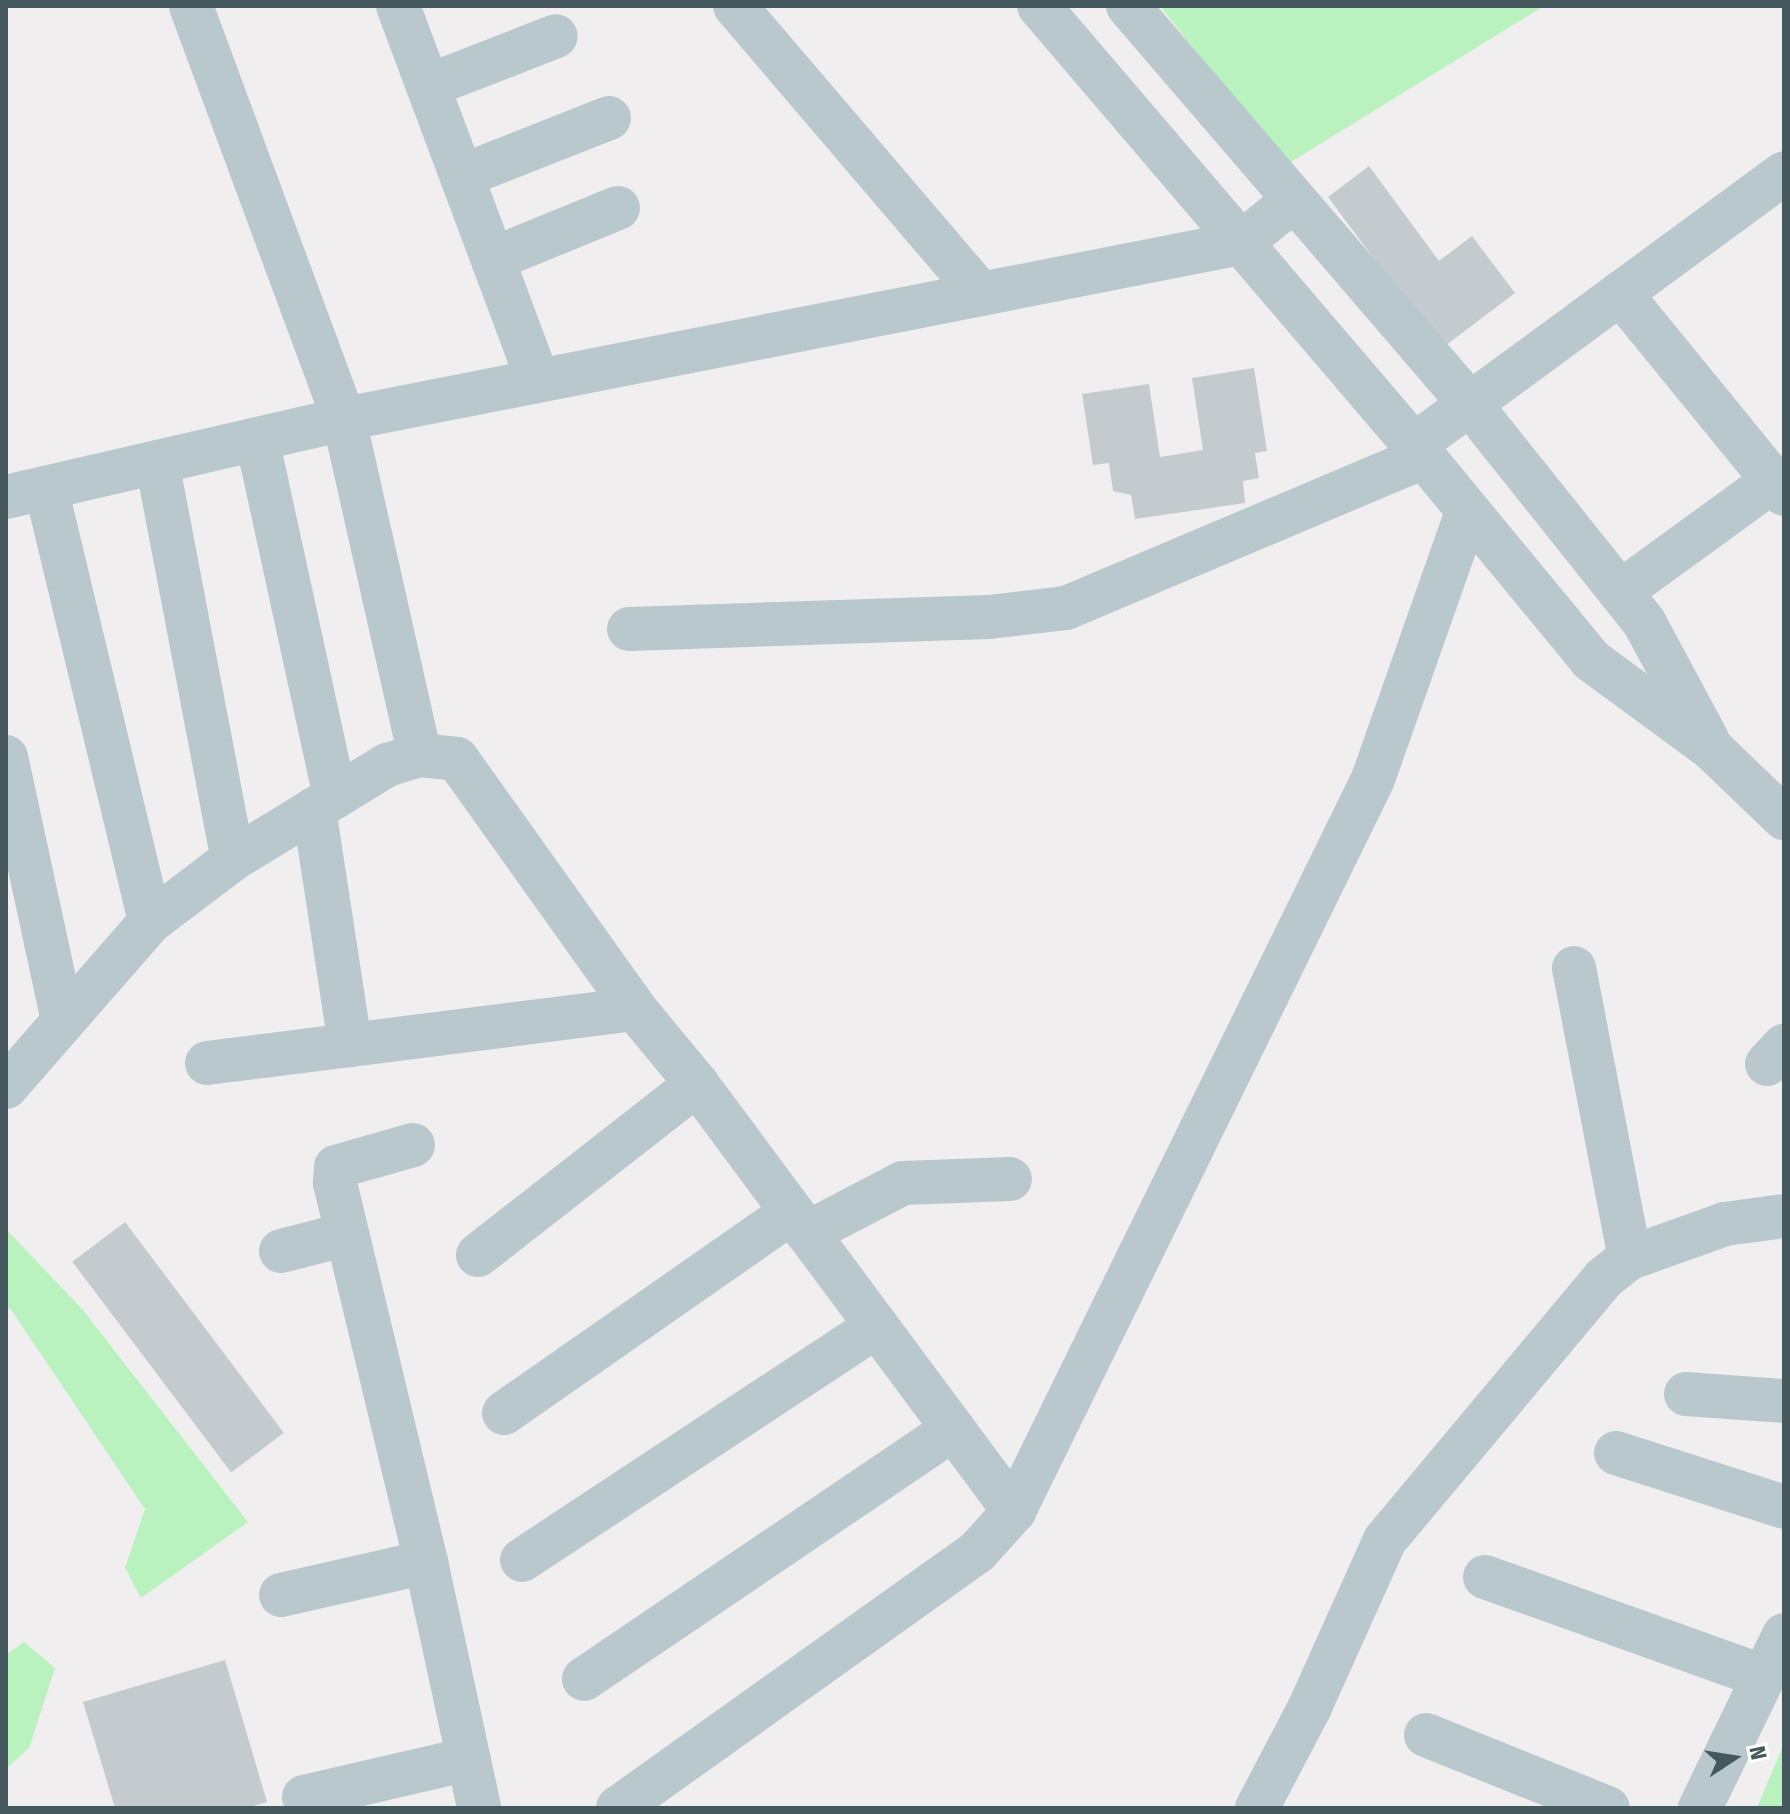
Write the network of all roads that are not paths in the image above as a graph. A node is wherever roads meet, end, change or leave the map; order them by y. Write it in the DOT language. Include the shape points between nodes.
graph roads {
  1 [pos="191,6"];
  2 [pos="398,6"];
  3 [pos="735,6"];
  4 [pos="1039,6"];
  5 [pos="1128,6"];
  6 [pos="556,36"];
  7 [pos="428,86"];
  8 [pos="609,118"];
  9 [pos="462,176"];
  10 [pos="1782,178"];
  11 [pos="1294,200"];
  12 [pos="618,208"];
  13 [pos="1241,243"];
  14 [pos="493,259"];
  15 [pos="1620,293"];
  16 [pos="981,294"];
  17 [pos="538,381"];
  18 [pos="1470,404"];
  19 [pos="344,419"];
  20 [pos="257,439"];
  21 [pos="1419,451"];
  22 [pos="157,462"];
  23 [pos="1779,488"];
  24 [pos="26,492"];
  25 [pos="1467,512"];
  26 [pos="1620,592"];
  27 [pos="629,629"];
  28 [pos="1712,749"];
  29 [pos="420,755"];
  30 [pos="6,757"];
  31 [pos="325,803"];
  32 [pos="1784,818"];
  33 [pos="233,859"];
  34 [pos="150,922"];
  35 [pos="1574,968"];
  36 [pos="635,1009"];
  37 [pos="63,1021"];
  38 [pos="350,1045"];
  39 [pos="207,1063"];
  40 [pos="697,1084"];
  41 [pos="6,1087"];
  42 [pos="413,1145"];
  43 [pos="1010,1179"];
  44 [pos="1784,1216"];
  45 [pos="799,1222"];
  46 [pos="347,1234"];
  47 [pos="281,1251"];
  48 [pos="478,1255"];
  49 [pos="1630,1258"];
  50 [pos="877,1326"];
  51 [pos="1686,1394"];
  52 [pos="1784,1401"];
  53 [pos="504,1413"];
  54 [pos="953,1429"];
  55 [pos="1616,1453"];
  56 [pos="1784,1507"];
  57 [pos="1014,1511"];
  58 [pos="522,1560"];
  59 [pos="426,1562"];
  60 [pos="1485,1577"];
  61 [pos="281,1595"];
  62 [pos="1784,1635"];
  63 [pos="1764,1677"];
  64 [pos="584,1679"];
  65 [pos="1426,1735"];
  66 [pos="469,1759"];
  67 [pos="304,1797"];
  68 [pos="479,1808"];
  69 [pos="618,1808"];
  70 [pos="1257,1808"];
  71 [pos="1608,1808"];
  72 [pos="1700,1808"];
  1 -- 19 [label="street"];
  2 -- 7 [label="street"];
  3 -- 16 [label="street"];
  4 -- 13 [label="street"];
  5 -- 11 [label="street"];
  6 -- 7 [label="street"];
  7 -- 9 [label="street"];
  8 -- 9 [label="street"];
  9 -- 14 [label="street"];
  10 -- 15 [label="street"];
  11 -- 13 [label="street"];
  11 -- 18 [label="street"];
  12 -- 14 [label="street"];
  13 -- 16 [label="street"];
  13 -- 21 [label="street"];
  14 -- 17 [label="street"];
  15 -- 18 [label="street"];
  15 -- 23 [label="street"];
  16 -- 17 [label="street"];
  17 -- 19 [label="street"];
  18 -- 21 [label="street"];
  18 -- 26 [label="street"];
  19 -- 20 [label="street"];
  19 -- 29 [label="street"];
  20 -- 22 [label="street"];
  20 -- 31 [label="street"];
  21 -- 25 [label="street"];
  21 -- 27 [label="street" via="1066,608 989,617"];
  22 -- 24 [label="street"];
  22 -- 33 [label="street"];
  23 -- 26 [label="street"];
  24 -- 34 [label="street"];
  25 -- 28 [label="street" via="1591,660"];
  25 -- 57 [label="street" via="1373,779"];
  26 -- 28 [label="street" via="1644,622"];
  28 -- 32 [label="street"];
  29 -- 31 [label="street" via="387,765"];
  29 -- 36 [label="street" via="457,759"];
  30 -- 37 [label="street"];
  31 -- 33 [label="street"];
  31 -- 38 [label="street"];
  33 -- 34 [label="street"];
  34 -- 37 [label="street"];
  35 -- 49 [label="street"];
  36 -- 38 [label="street"];
  36 -- 40 [label="street"];
  37 -- 41 [label="street"];
  38 -- 39 [label="street"];
  40 -- 45 [label="street"];
  40 -- 48 [label="street"];
  42 -- 46 [label="street" via="336,1167"];
  43 -- 45 [label="street" via="903,1183"];
  44 -- 49 [label="street" via="1725,1224"];
  45 -- 50 [label="street"];
  45 -- 53 [label="street"];
  46 -- 47 [label="street"];
  46 -- 59 [label="street"];
  49 -- 70 [label="street" via="1604,1278 1385,1540 1309,1709"];
  50 -- 54 [label="street"];
  50 -- 58 [label="street"];
  51 -- 52 [label="street"];
  54 -- 57 [label="street"];
  54 -- 64 [label="street"];
  55 -- 56 [label="street"];
  57 -- 69 [label="street" via="978,1551"];
  59 -- 61 [label="street"];
  59 -- 66 [label="street"];
  60 -- 63 [label="street"];
  62 -- 63 [label="street"];
  63 -- 72 [label="street"];
  65 -- 71 [label="street"];
  66 -- 67 [label="street"];
  66 -- 68 [label="street"];
}
